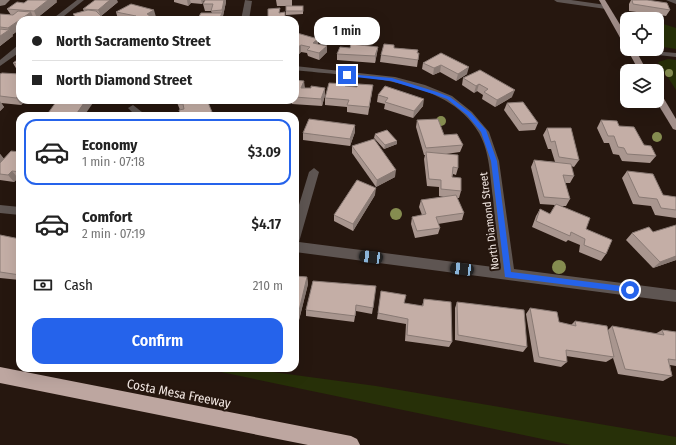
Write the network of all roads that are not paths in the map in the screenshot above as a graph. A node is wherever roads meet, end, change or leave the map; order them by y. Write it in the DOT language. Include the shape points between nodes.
graph roads {
  1 [pos="81,0"];
  2 [pos="248,0"];
  3 [pos="557,0"];
  4 [pos="602,0"];
  5 [pos="669,0"];
  6 [pos="676,2"];
  7 [pos="606,7"];
  8 [pos="60,16"];
  9 [pos="246,16"];
  10 [pos="620,31"];
  11 [pos="16,51"];
  12 [pos="664,53"];
  13 [pos="676,55"];
  14 [pos="0,64"];
  15 [pos="299,68"];
  16 [pos="664,106"];
  17 [pos="133,108"];
  18 [pos="138,112"];
  19 [pos="676,127"];
  20 [pos="314,172"];
  21 [pos="0,209"];
  22 [pos="16,211"];
  23 [pos="299,225"];
  24 [pos="299,248"];
  25 [pos="508,275"];
  26 [pos="676,296"];
  27 [pos="0,375"];
  28 [pos="352,445"];
  1 -- 8 [label="street"];
  2 -- 9 [label="street" via="250,1"];
  3 -- 7 [label="street"];
  4 -- 7 [label="main road"];
  5 -- 6 [label="street"];
  7 -- 10 [label="main road"];
  11 -- 14 [label="street"];
  12 -- 13 [label="street"];
  15 -- 25 [label="street, North Diamond Street" via="392,79 422,87 449,98 469,114 484,132 494,161"];
  16 -- 19 [label="main road"];
  17 -- 18 [label="street"];
  20 -- 23 [label="street"];
  21 -- 22 [label="street"];
  24 -- 25 [label="street"];
  25 -- 26 [label="street"];
  27 -- 28 [label="highway, Costa Mesa Freeway"];
}
